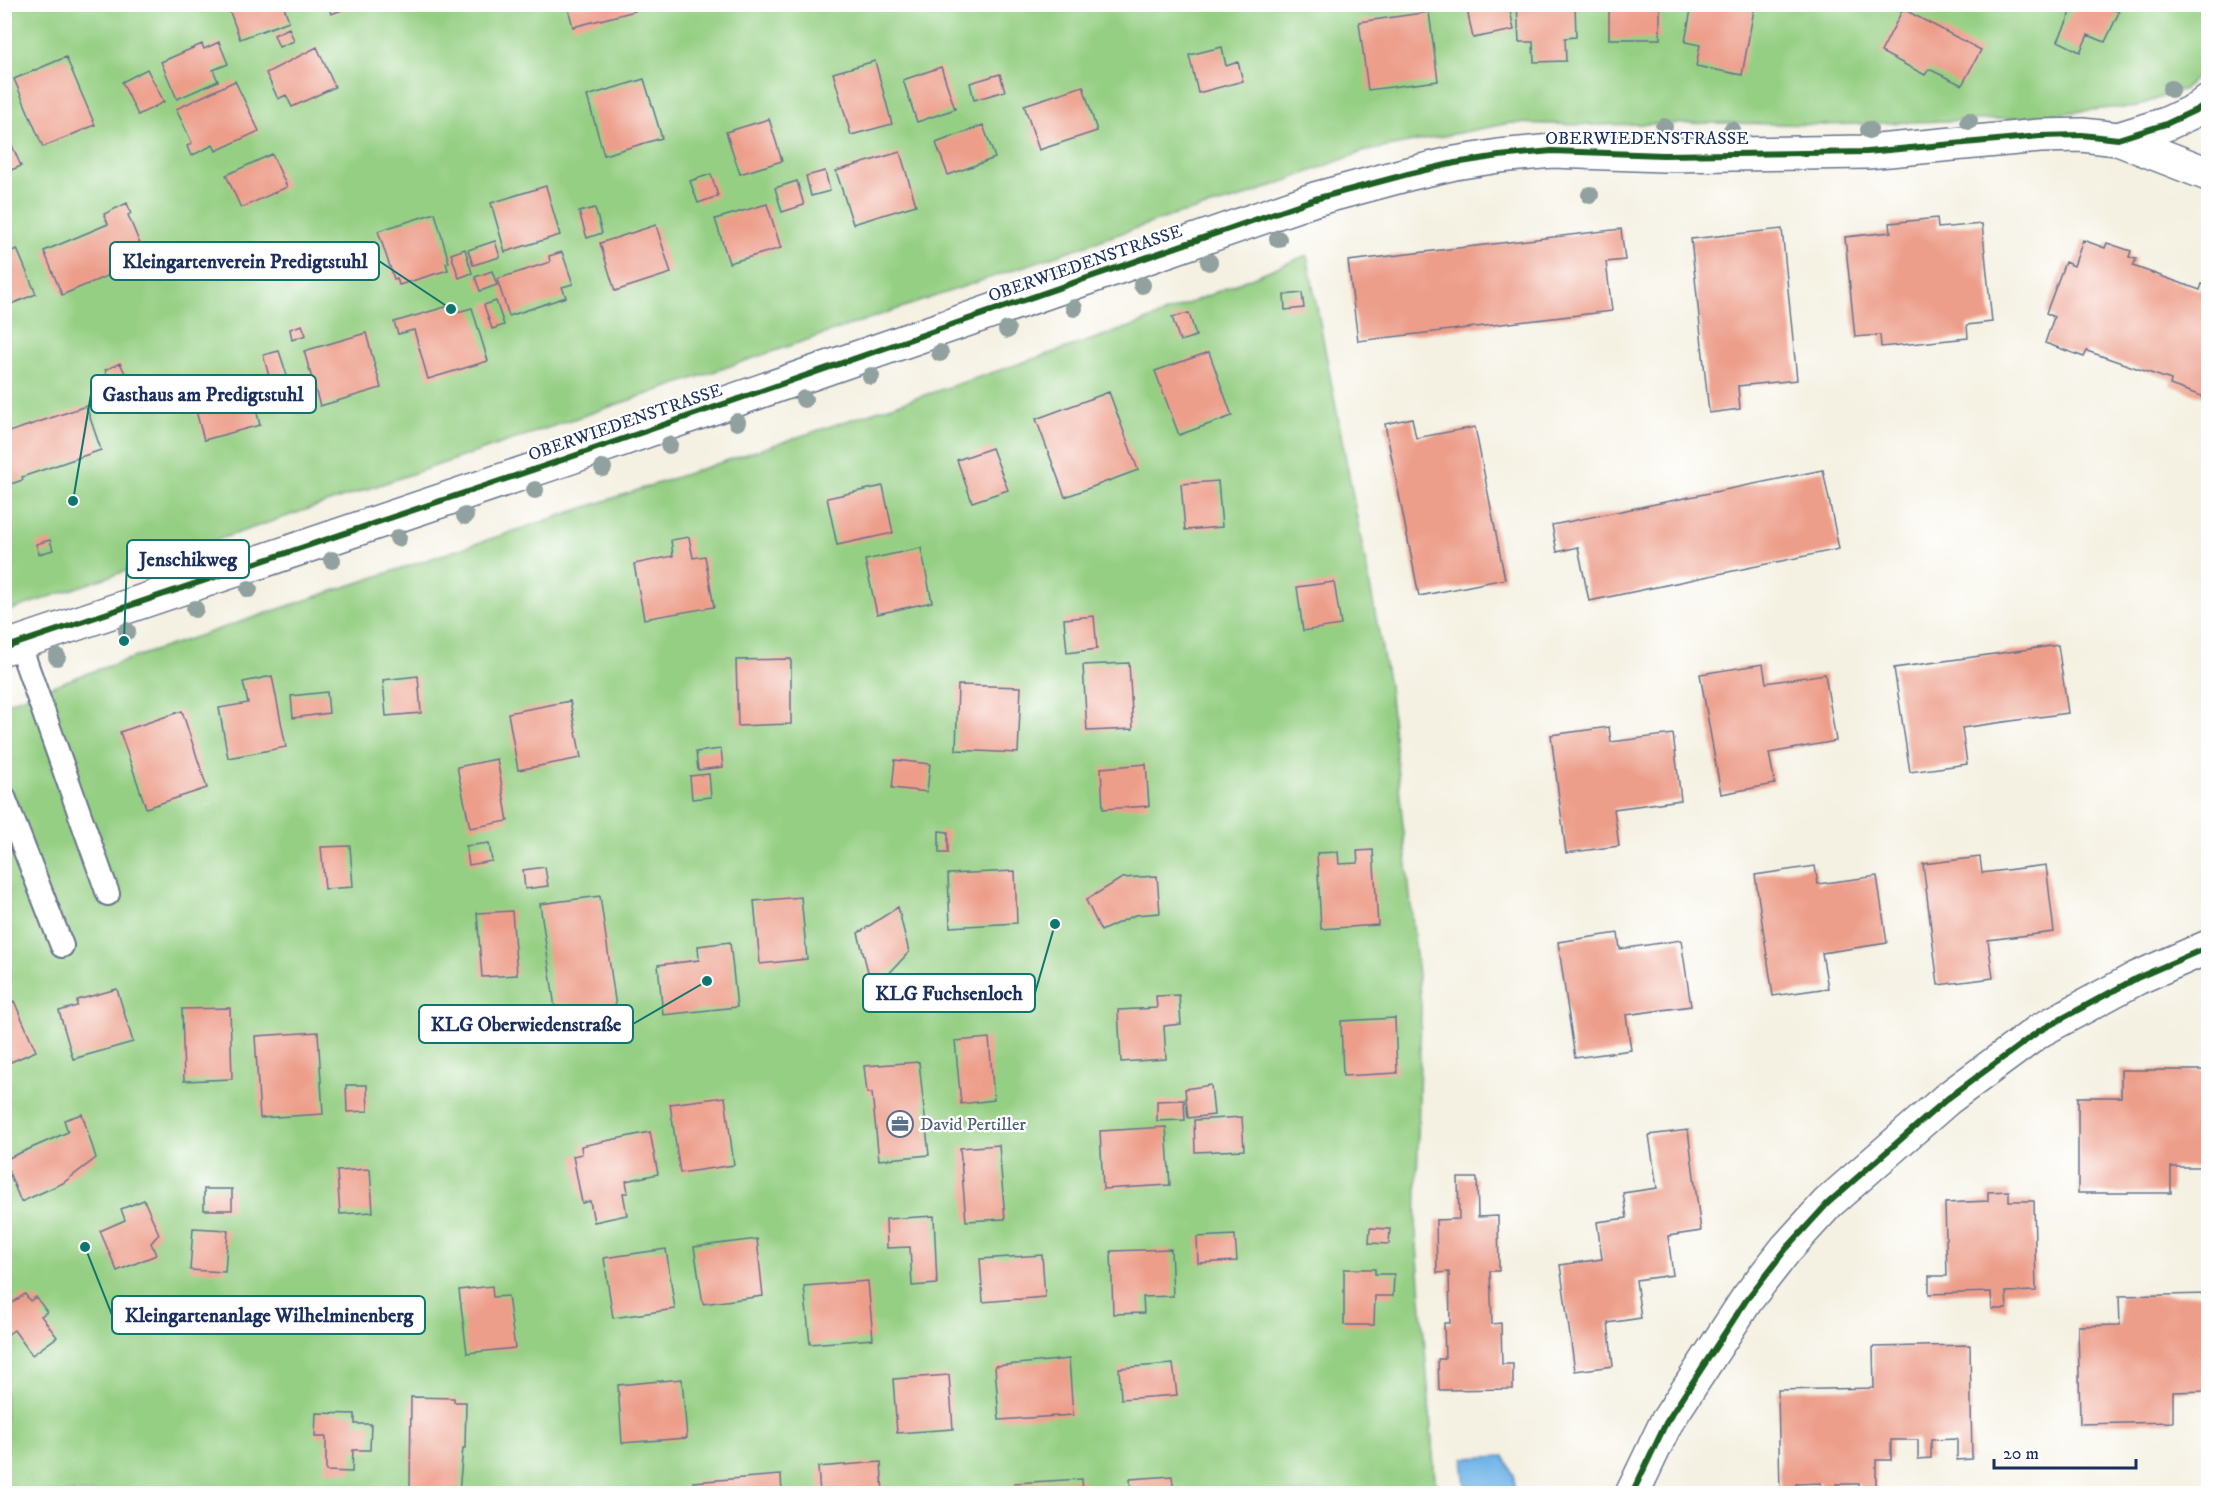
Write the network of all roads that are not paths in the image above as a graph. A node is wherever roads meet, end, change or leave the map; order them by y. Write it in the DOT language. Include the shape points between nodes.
graph roads {
  1 [pos="2208,101"];
  2 [pos="2118,139"];
  3 [pos="2208,174"];
  4 [pos="12,645"];
  5 [pos="4,797"];
  6 [pos="108,894"];
  7 [pos="63,946"];
  8 [pos="2208,947"];
  9 [pos="1632,1494"];
  1 -- 2 [label="street, OBERWIEDENSTRASSE" via="2166,124"];
  2 -- 3 [label="street"];
  2 -- 4 [label="street, OBERWIEDENSTRASSE" via="2040,136 1867,152 1663,155 1552,151 1499,156 1408,174 1315,199"];
  4 -- 6 [label="lane"];
  5 -- 7 [label="lane"];
  8 -- 9 [label="street" via="2137,978 2038,1031 1947,1099 1828,1203 1747,1299 1666,1423"];
}
